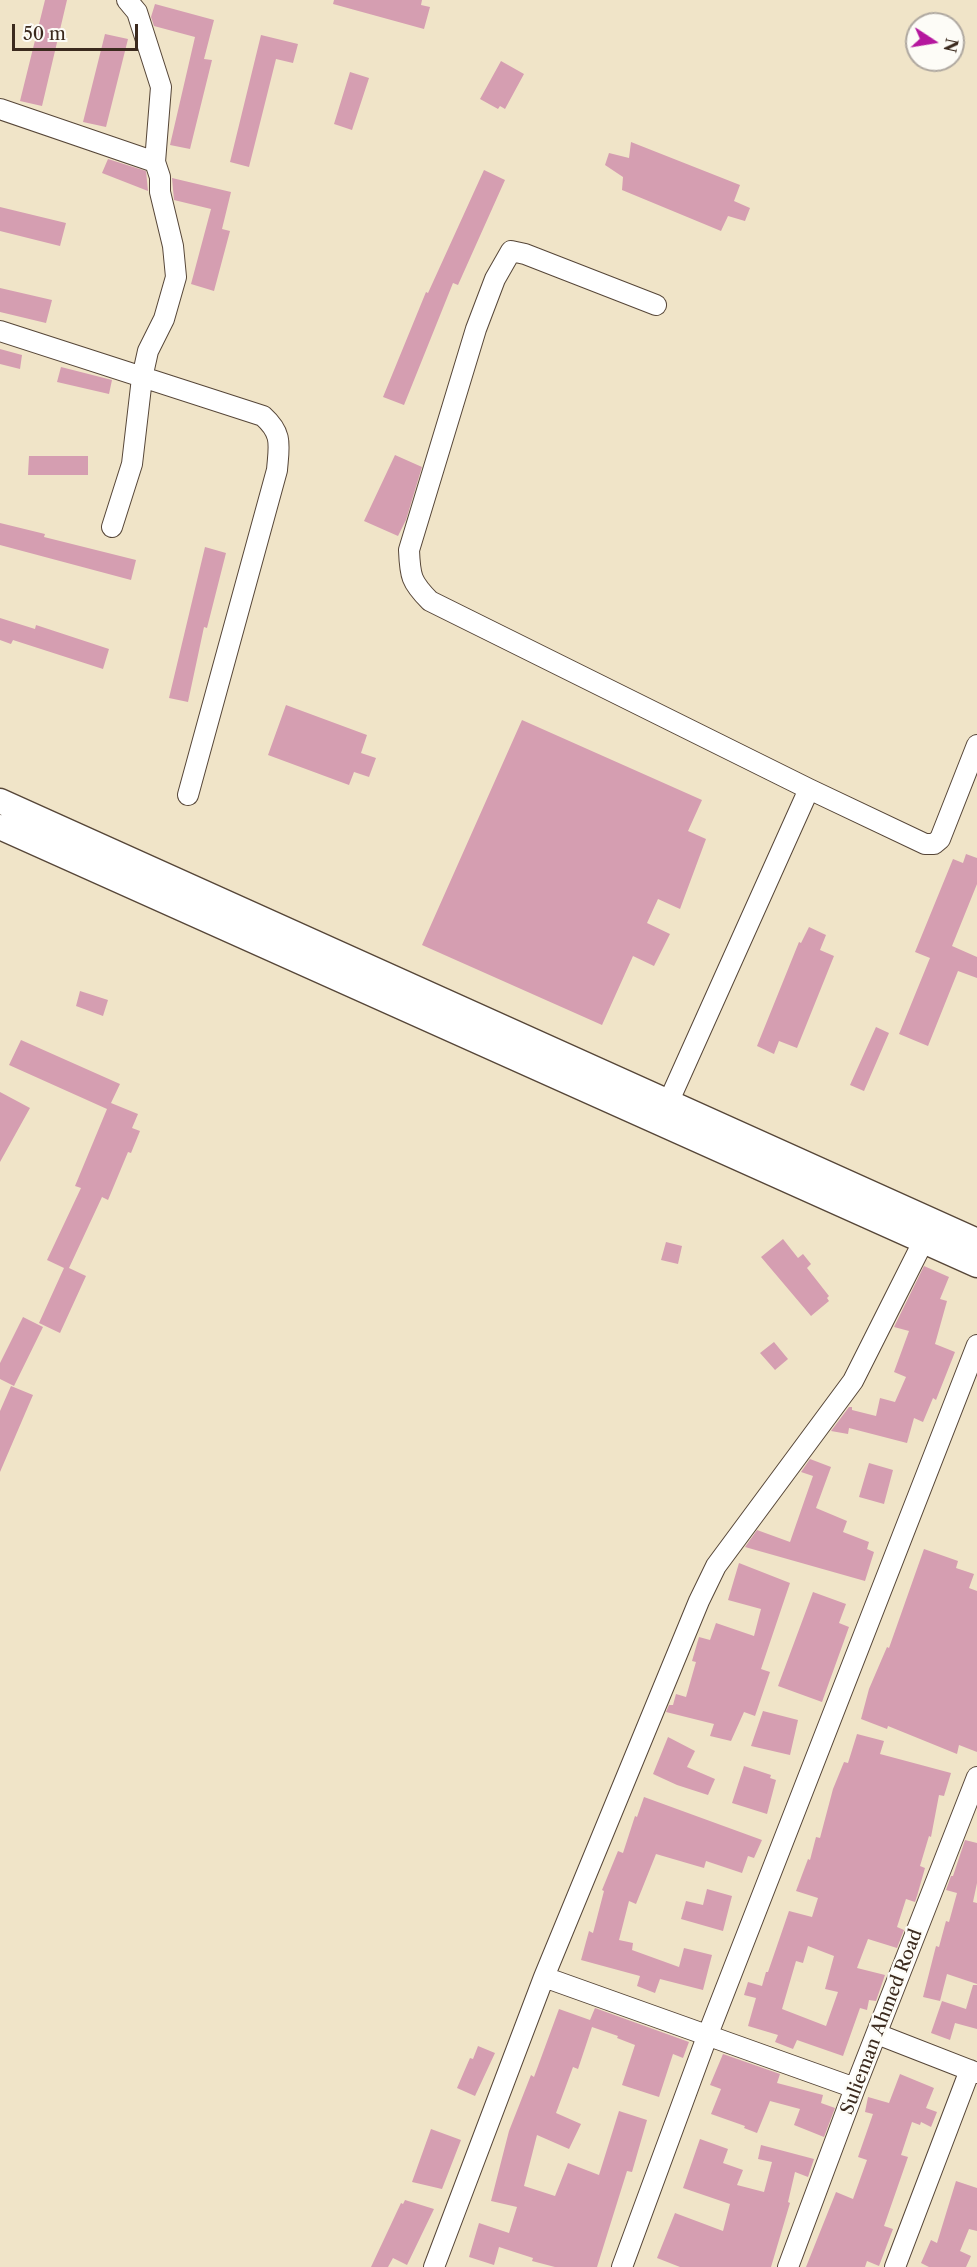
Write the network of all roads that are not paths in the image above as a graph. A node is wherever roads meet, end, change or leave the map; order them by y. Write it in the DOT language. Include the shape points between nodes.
graph roads {
  1 [pos="127,0"];
  2 [pos="0,109"];
  3 [pos="155,162"];
  4 [pos="656,305"];
  5 [pos="0,331"];
  6 [pos="142,378"];
  7 [pos="112,526"];
  8 [pos="977,746"];
  9 [pos="808,789"];
  10 [pos="188,795"];
  11 [pos="0,801"];
  12 [pos="0,827"];
  13 [pos="668,1103"];
  14 [pos="924,1240"];
  15 [pos="977,1241"];
  16 [pos="977,1265"];
  17 [pos="977,1345"];
  18 [pos="977,1777"];
  19 [pos="544,1977"];
  20 [pos="708,2034"];
  21 [pos="877,2034"];
  22 [pos="973,2072"];
  23 [pos="855,2088"];
  24 [pos="434,2267"];
  25 [pos="622,2267"];
  26 [pos="788,2267"];
  27 [pos="895,2267"];
  1 -- 3 [label="street" via="137,12 161,87"];
  2 -- 3 [label="street"];
  3 -- 6 [label="street" via="176,277"];
  4 -- 9 [label="street" via="511,251 495,279 472,340 409,550 410,575 414,586 430,601"];
  5 -- 6 [label="street"];
  6 -- 7 [label="street" via="132,464"];
  6 -- 10 [label="street" via="263,416 274,426 279,440 277,470"];
  8 -- 9 [label="street" via="940,839 934,844 925,844"];
  9 -- 13 [label="street"];
  11 -- 13 [label="street"];
  12 -- 14 [label="street"];
  13 -- 15 [label="street"];
  14 -- 16 [label="street"];
  14 -- 19 [label="street" via="853,1381 716,1566"];
  17 -- 20 [label="street"];
  18 -- 21 [label="street, Sulieman Ahmed Road"];
  19 -- 20 [label="street"];
  19 -- 24 [label="street"];
  20 -- 23 [label="street"];
  20 -- 25 [label="street"];
  21 -- 22 [label="street"];
  21 -- 23 [label="street, Sulieman Ahmed Road"];
  22 -- 27 [label="street"];
  23 -- 26 [label="street, Sulieman Ahmed Road"];
}
